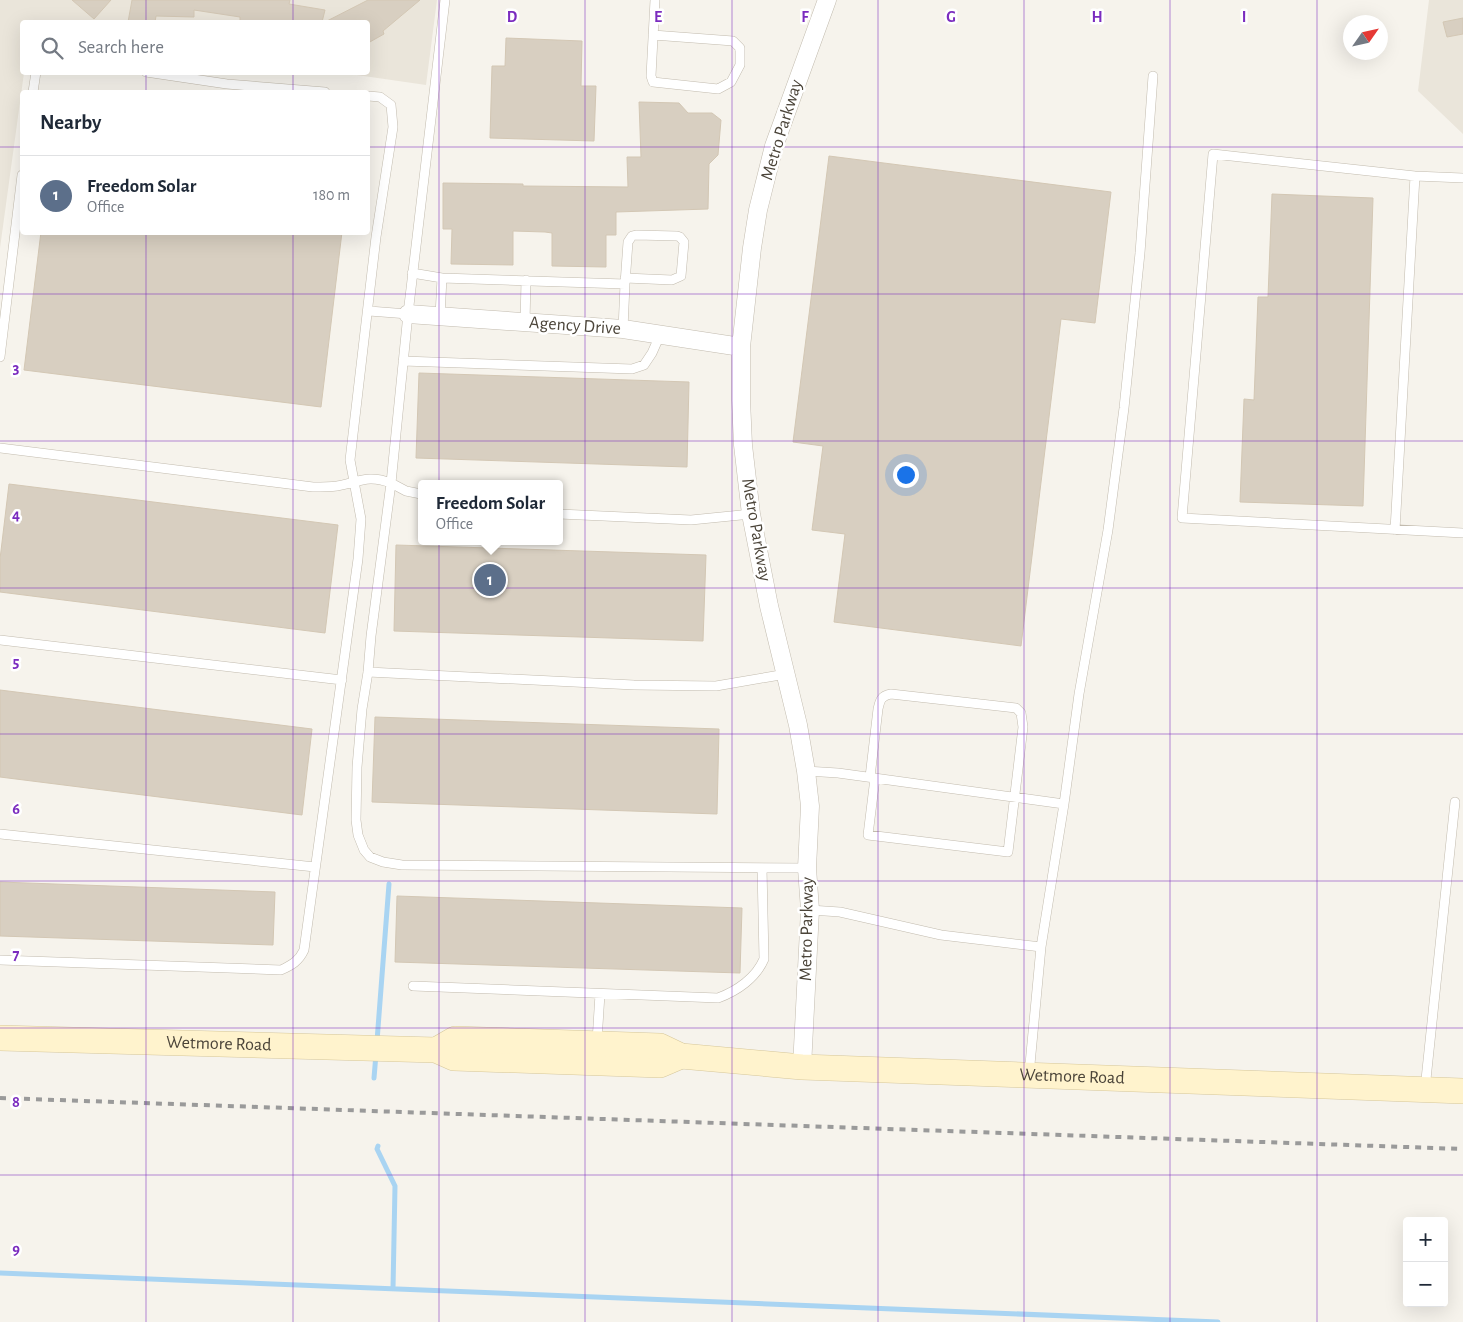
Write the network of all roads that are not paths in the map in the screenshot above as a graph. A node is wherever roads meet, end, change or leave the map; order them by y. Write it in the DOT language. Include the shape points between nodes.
graph roads {
  1 [pos="445,0"];
  2 [pos="655,0"];
  3 [pos="827,0"];
  4 [pos="653,35"];
  5 [pos="36,75"];
  6 [pos="166,75"];
  7 [pos="1153,76"];
  8 [pos="33,90"];
  9 [pos="300,90"];
  10 [pos="370,96"];
  11 [pos="1415,176"];
  12 [pos="1463,178"];
  13 [pos="20,192"];
  14 [pos="412,273"];
  15 [pos="442,278"];
  16 [pos="526,280"];
  17 [pos="625,281"];
  18 [pos="369,311"];
  19 [pos="408,314"];
  20 [pos="440,316"];
  21 [pos="525,322"];
  22 [pos="623,330"];
  23 [pos="660,335"];
  24 [pos="741,348"];
  25 [pos="0,357"];
  26 [pos="403,361"];
  27 [pos="0,448"];
  28 [pos="353,481"];
  29 [pos="392,483"];
  30 [pos="418,493"];
  31 [pos="563,514"];
  32 [pos="751,514"];
  33 [pos="1395,530"];
  34 [pos="1463,533"];
  35 [pos="0,640"];
  36 [pos="368,672"];
  37 [pos="786,674"];
  38 [pos="342,680"];
  39 [pos="806,771"];
  40 [pos="872,778"];
  41 [pos="1014,797"];
  42 [pos="1454,802"];
  43 [pos="1064,804"];
  44 [pos="0,834"];
  45 [pos="315,867"];
  46 [pos="762,868"];
  47 [pos="808,868"];
  48 [pos="810,910"];
  49 [pos="1041,947"];
  50 [pos="0,960"];
  51 [pos="413,986"];
  52 [pos="600,994"];
  53 [pos="0,1038"];
  54 [pos="597,1044"];
  55 [pos="436,1050"];
  56 [pos="681,1056"];
  57 [pos="802,1067"];
  58 [pos="1029,1075"];
  59 [pos="1425,1089"];
  60 [pos="1463,1091"];
  1 -- 14 [label="lane"];
  2 -- 4 [label="lane"];
  3 -- 24 [label="street, Metro Parkway" via="774,146 758,210"];
  4 -- 4 [label="lane" via="652,82 718,89 731,82 740,65 740,48 733,41"];
  5 -- 8 [label="lane"];
  6 -- 9 [label="lane"];
  7 -- 43 [label="lane" via="1124,408"];
  10 -- 18 [label="lane" via="380,97 391,105 393,126 376,237"];
  11 -- 12 [label="lane"];
  11 -- 33 [label="lane"];
  11 -- 33 [label="lane" via="1213,154 1182,518"];
  13 -- 25 [label="lane"];
  14 -- 15 [label="lane"];
  14 -- 19 [label="lane"];
  15 -- 16 [label="lane"];
  15 -- 20 [label="lane"];
  16 -- 17 [label="lane"];
  16 -- 21 [label="lane"];
  17 -- 17 [label="lane" via="628,242 632,236 677,236 682,239 681,276 672,280"];
  17 -- 22 [label="lane"];
  18 -- 19 [label="lane"];
  18 -- 28 [label="lane" via="350,460"];
  19 -- 20 [label="street, Agency Drive"];
  19 -- 26 [label="lane"];
  20 -- 21 [label="street, Agency Drive"];
  21 -- 22 [label="street, Agency Drive"];
  22 -- 23 [label="street, Agency Drive"];
  23 -- 24 [label="street, Agency Drive"];
  23 -- 26 [label="lane" via="644,366 632,369"];
  24 -- 32 [label="street, Metro Parkway" via="743,445"];
  26 -- 29 [label="lane"];
  27 -- 28 [label="lane" via="313,487"];
  28 -- 29 [label="lane" via="381,479"];
  28 -- 38 [label="lane" via="361,519"];
  29 -- 30 [label="lane"];
  29 -- 36 [label="lane"];
  31 -- 32 [label="lane" via="691,520"];
  32 -- 37 [label="street, Metro Parkway"];
  33 -- 34 [label="lane"];
  35 -- 38 [label="lane"];
  36 -- 37 [label="lane" via="716,686"];
  36 -- 46 [label="lane" via="360,728 356,820 358,835 370,857 402,865"];
  37 -- 39 [label="street, Metro Parkway"];
  38 -- 45 [label="lane"];
  39 -- 40 [label="lane"];
  39 -- 47 [label="street, Metro Parkway" via="810,806"];
  40 -- 41 [label="lane"];
  40 -- 41 [label="lane" via="868,835 1008,852"];
  40 -- 41 [label="lane" via="878,709 885,695 1016,708 1021,713 1023,727"];
  41 -- 43 [label="lane"];
  42 -- 59 [label="lane"];
  43 -- 49 [label="lane"];
  44 -- 45 [label="lane"];
  45 -- 50 [label="lane" via="304,950 300,958 281,970"];
  46 -- 47 [label="lane"];
  46 -- 52 [label="lane" via="764,959 761,967 743,984 718,998"];
  47 -- 48 [label="street, Metro Parkway"];
  48 -- 49 [label="lane" via="840,912 941,935"];
  48 -- 57 [label="street, Metro Parkway"];
  49 -- 58 [label="lane"];
  51 -- 52 [label="lane"];
  52 -- 54 [label="lane"];
  53 -- 55 [label="main road, Wetmore Road"];
  54 -- 55 [label="main road, Wetmore Road" via="455,1039"];
  54 -- 56 [label="main road, Wetmore Road" via="660,1046"];
  55 -- 56 [label="main road, Wetmore Road" via="454,1058 660,1065"];
  56 -- 57 [label="main road, Wetmore Road"];
  57 -- 58 [label="main road, Wetmore Road"];
  58 -- 59 [label="main road, Wetmore Road"];
  59 -- 60 [label="main road, Wetmore Road"];
}
